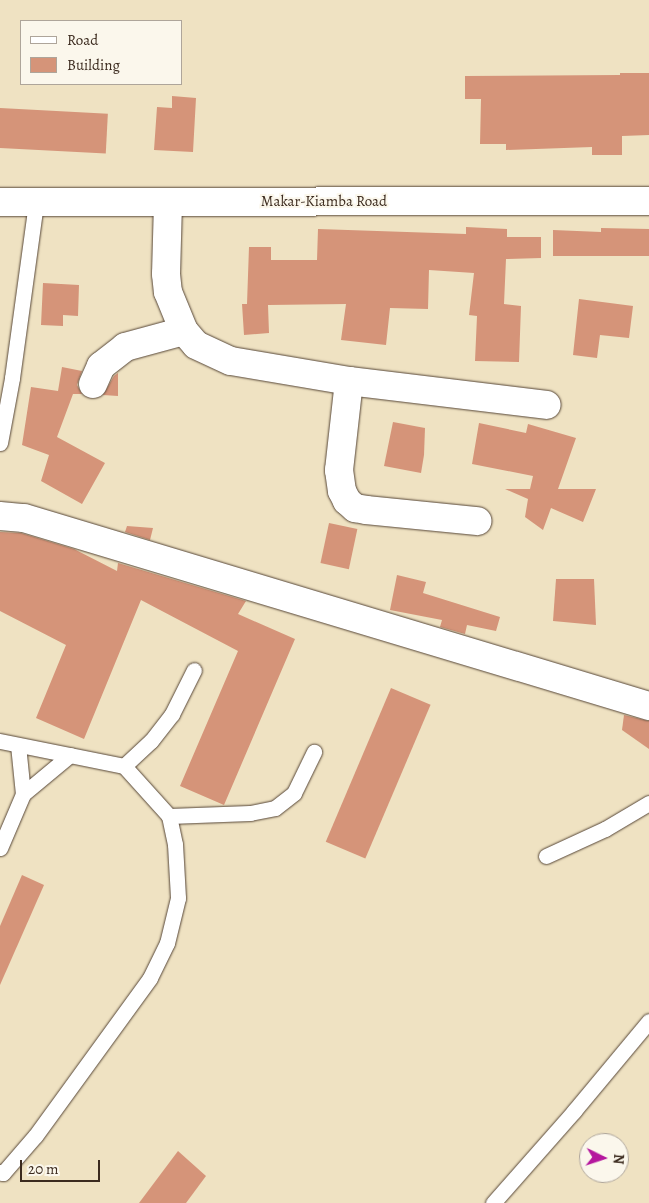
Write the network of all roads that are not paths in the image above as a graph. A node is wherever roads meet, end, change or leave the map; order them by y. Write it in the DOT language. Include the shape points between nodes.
graph roads {
  1 [pos="649,201"];
  2 [pos="0,202"];
  3 [pos="36,203"];
  4 [pos="168,203"];
  5 [pos="184,331"];
  6 [pos="349,381"];
  7 [pos="93,384"];
  8 [pos="546,406"];
  9 [pos="0,444"];
  10 [pos="0,516"];
  11 [pos="476,521"];
  12 [pos="194,670"];
  13 [pos="649,706"];
  14 [pos="0,741"];
  15 [pos="18,745"];
  16 [pos="314,752"];
  17 [pos="70,755"];
  18 [pos="124,766"];
  19 [pos="23,794"];
  20 [pos="649,803"];
  21 [pos="169,816"];
  22 [pos="0,848"];
  23 [pos="546,856"];
  24 [pos="649,1021"];
  25 [pos="1,1176"];
  26 [pos="493,1203"];
  1 -- 4 [label="street, Makar-Kiamba Road"];
  2 -- 3 [label="street, Makar-Kiamba Road"];
  3 -- 4 [label="street, Makar-Kiamba Road"];
  3 -- 9 [label="lane"];
  4 -- 5 [label="street" via="168,292"];
  5 -- 6 [label="street" via="196,345 231,361"];
  5 -- 7 [label="street" via="125,347 101,366"];
  6 -- 8 [label="street"];
  6 -- 11 [label="street" via="339,470 347,501 355,508 366,510"];
  10 -- 13 [label="street" via="24,518"];
  12 -- 18 [label="lane" via="172,714"];
  14 -- 15 [label="lane"];
  15 -- 17 [label="lane"];
  15 -- 19 [label="lane"];
  16 -- 21 [label="lane" via="294,793 275,808 250,813"];
  17 -- 18 [label="lane"];
  17 -- 19 [label="lane"];
  18 -- 21 [label="lane"];
  19 -- 22 [label="lane"];
  20 -- 23 [label="lane" via="605,829"];
  21 -- 25 [label="lane" via="175,844 178,898 167,943 150,978 35,1136"];
  24 -- 26 [label="lane"];
}
